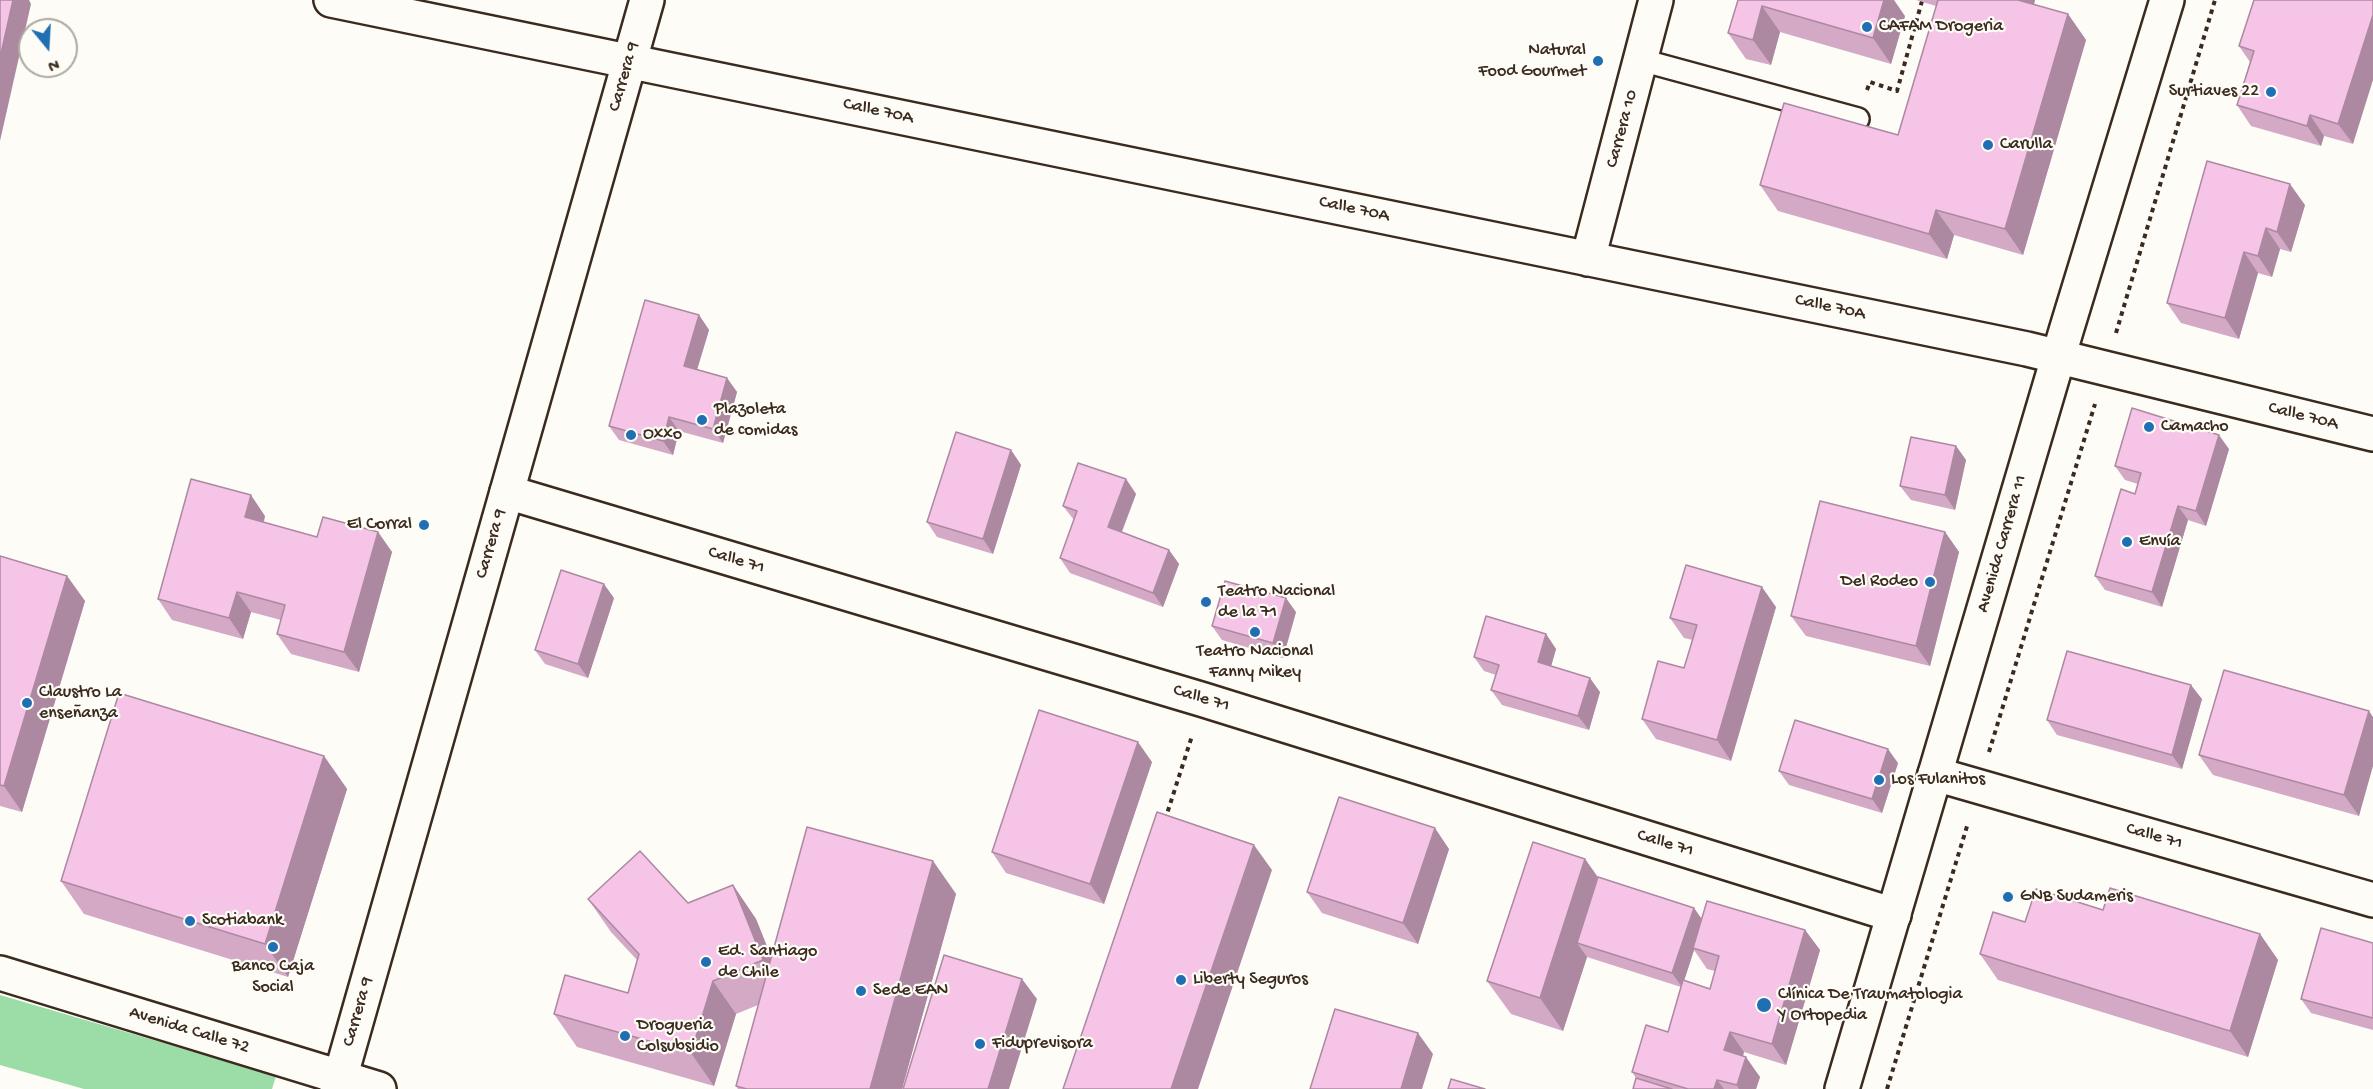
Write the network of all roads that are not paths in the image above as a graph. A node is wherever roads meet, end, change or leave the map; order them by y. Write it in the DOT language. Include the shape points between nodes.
graph roads {
  1 [pos="331,0"];
  2 [pos="647,0"];
  3 [pos="1656,0"];
  4 [pos="2167,0"];
  5 [pos="1641,60"];
  6 [pos="630,61"];
  7 [pos="1858,119"];
  8 [pos="1588,259"];
  9 [pos="2059,356"];
  10 [pos="2373,434"];
  11 [pos="507,492"];
  12 [pos="1935,774"];
  13 [pos="2373,900"];
  14 [pos="1893,915"];
  15 [pos="0,973"];
  16 [pos="338,1083"];
  17 [pos="379,1089"];
  18 [pos="1842,1089"];
  1 -- 6 [label="street, Calle 70A"];
  2 -- 6 [label="street, Carrera 9"];
  3 -- 5 [label="street, Carrera 10"];
  4 -- 9 [label="street, Avenida Carrera 11"];
  5 -- 7 [label="lane"];
  5 -- 8 [label="street, Carrera 10"];
  6 -- 8 [label="street, Calle 70A"];
  6 -- 11 [label="street, Carrera 9"];
  8 -- 9 [label="street, Calle 70A"];
  9 -- 10 [label="street, Calle 70A"];
  9 -- 12 [label="street, Avenida Carrera 11"];
  11 -- 14 [label="street, Calle 71" via="1204,700"];
  11 -- 16 [label="street, Carrera 9"];
  12 -- 13 [label="street, Calle 71"];
  12 -- 14 [label="street, Avenida Carrera 11"];
  14 -- 18 [label="street, Avenida Carrera 11"];
  15 -- 16 [label="street, Avenida Calle 72"];
  16 -- 17 [label="street, Avenida Calle 72"];
}
